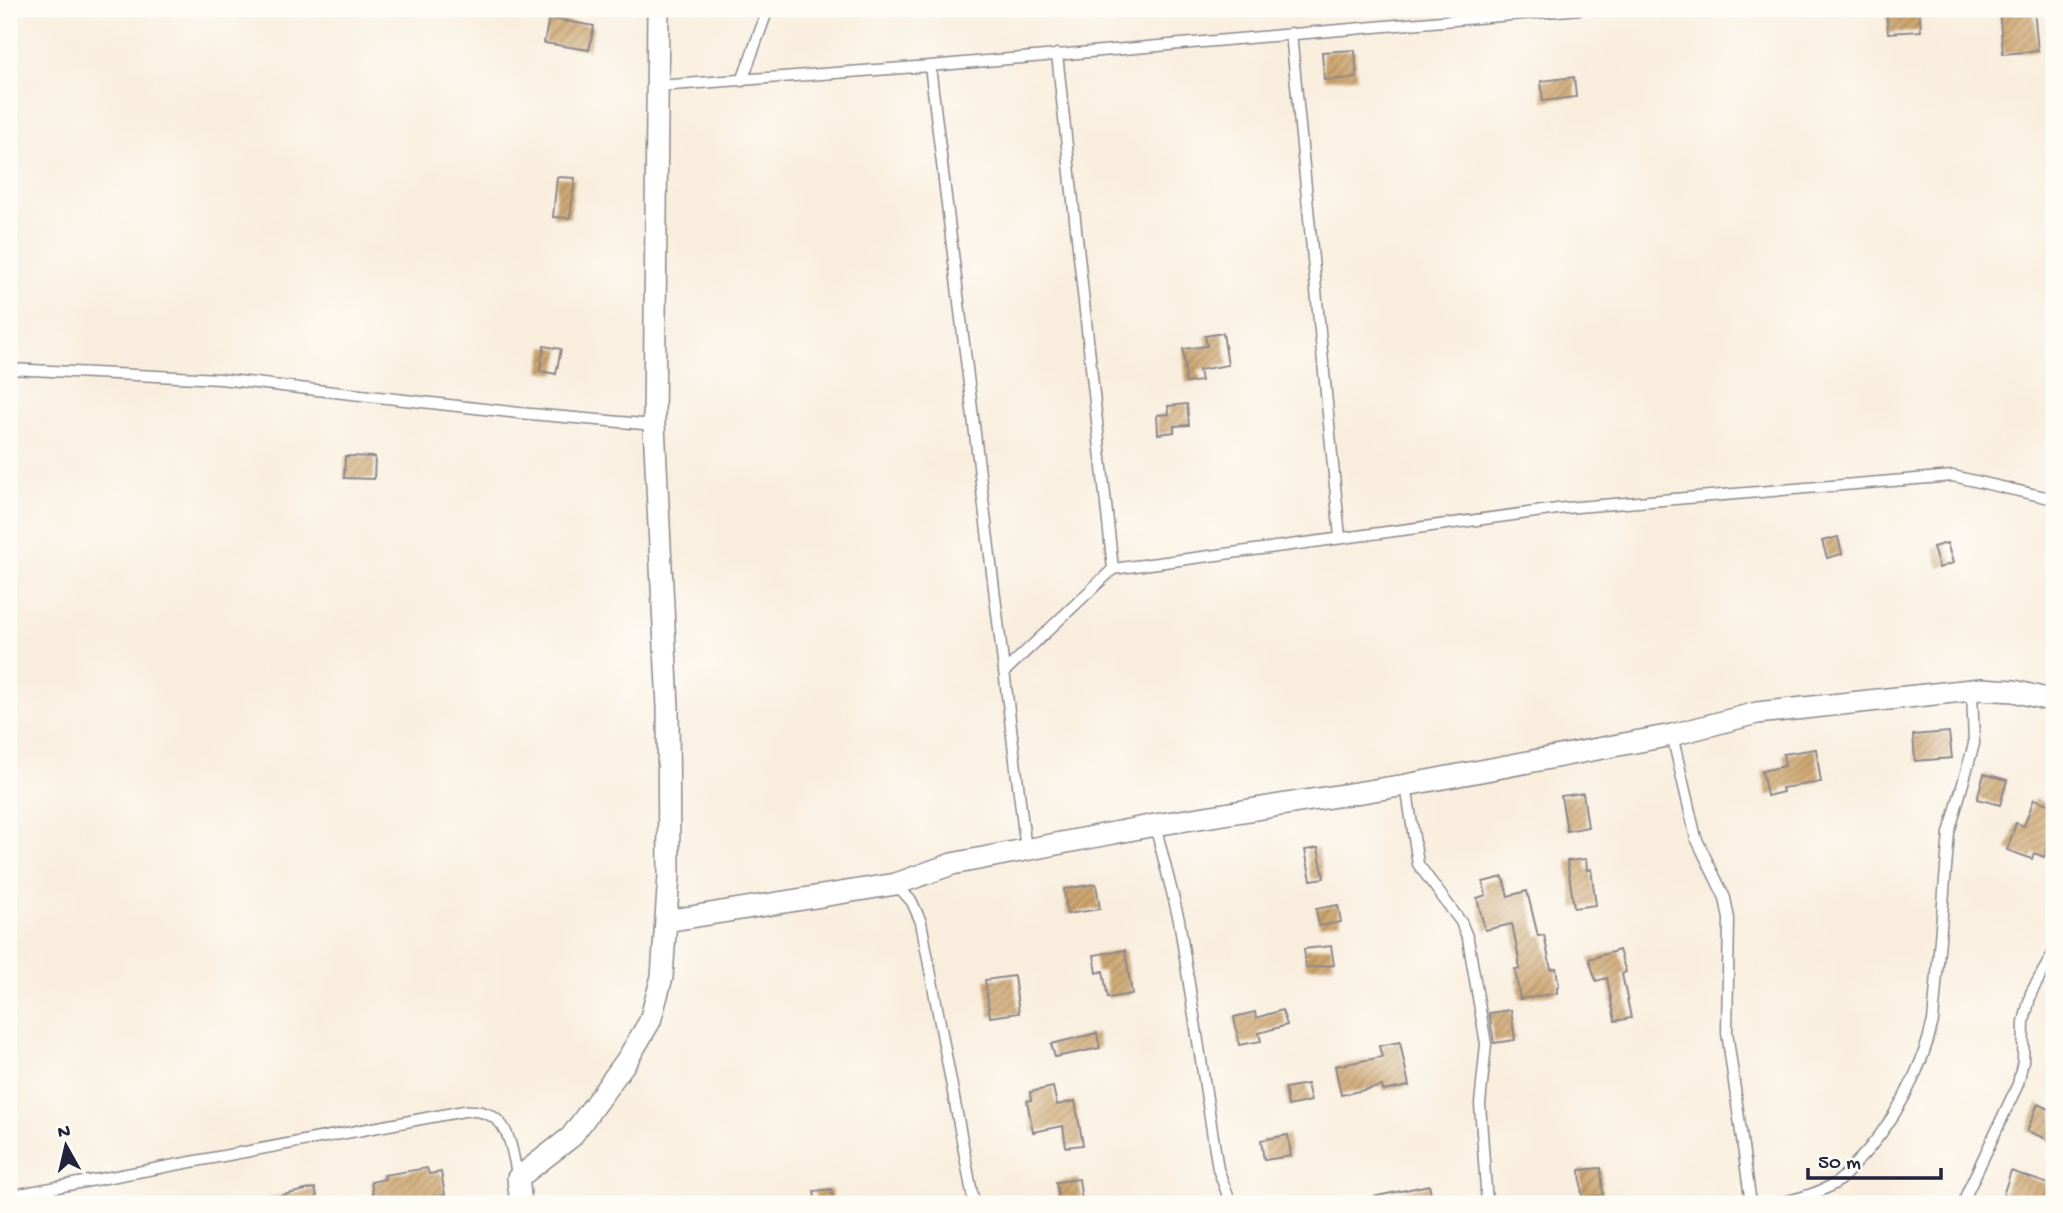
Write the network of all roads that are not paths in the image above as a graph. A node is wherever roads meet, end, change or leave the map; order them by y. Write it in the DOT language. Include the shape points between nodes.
graph roads {
  1 [pos="658,9"];
  2 [pos="768,9"];
  3 [pos="1578,9"];
  4 [pos="1291,33"];
  5 [pos="1057,54"];
  6 [pos="930,66"];
  7 [pos="742,81"];
  8 [pos="658,86"];
  9 [pos="9,369"];
  10 [pos="654,425"];
  11 [pos="2054,499"];
  12 [pos="1340,537"];
  13 [pos="1113,569"];
  14 [pos="1004,672"];
  15 [pos="1972,690"];
  16 [pos="2054,701"];
  17 [pos="1672,735"];
  18 [pos="1406,785"];
  19 [pos="1155,825"];
  20 [pos="1026,850"];
  21 [pos="896,884"];
  22 [pos="666,921"];
  23 [pos="2054,953"];
  24 [pos="517,1178"];
  25 [pos="9,1196"];
  26 [pos="521,1204"];
  27 [pos="974,1204"];
  28 [pos="1231,1204"];
  29 [pos="1487,1204"];
  30 [pos="1751,1204"];
  31 [pos="1773,1204"];
  32 [pos="1964,1204"];
  1 -- 8 [label="street"];
  2 -- 7 [label="lane"];
  3 -- 4 [label="lane"];
  4 -- 5 [label="lane"];
  4 -- 12 [label="lane"];
  5 -- 6 [label="lane"];
  5 -- 13 [label="lane"];
  6 -- 7 [label="lane"];
  6 -- 14 [label="lane"];
  7 -- 8 [label="lane"];
  8 -- 10 [label="street"];
  9 -- 10 [label="lane" via="220,379"];
  10 -- 22 [label="street" via="668,706"];
  11 -- 12 [label="lane" via="1953,476 1565,508"];
  12 -- 13 [label="lane"];
  13 -- 14 [label="lane"];
  14 -- 20 [label="lane"];
  15 -- 16 [label="street" via="2014,691"];
  15 -- 17 [label="street" via="1757,713"];
  15 -- 31 [label="lane" via="1974,744 1949,833 1927,1047 1873,1146 1836,1183 1807,1197"];
  17 -- 18 [label="street"];
  17 -- 30 [label="lane" via="1696,838 1726,898 1727,1032"];
  18 -- 19 [label="street"];
  18 -- 29 [label="lane" via="1418,864 1461,922 1468,939 1486,1044 1480,1104"];
  19 -- 20 [label="street"];
  19 -- 28 [label="lane" via="1181,932 1219,1169"];
  20 -- 21 [label="street" via="952,864"];
  21 -- 22 [label="street"];
  21 -- 27 [label="lane" via="921,922"];
  22 -- 24 [label="street" via="662,977 650,1021 571,1137"];
  23 -- 32 [label="lane" via="2031,993 2018,1084"];
  24 -- 25 [label="lane" via="506,1129 480,1110"];
  24 -- 26 [label="street"];
}
